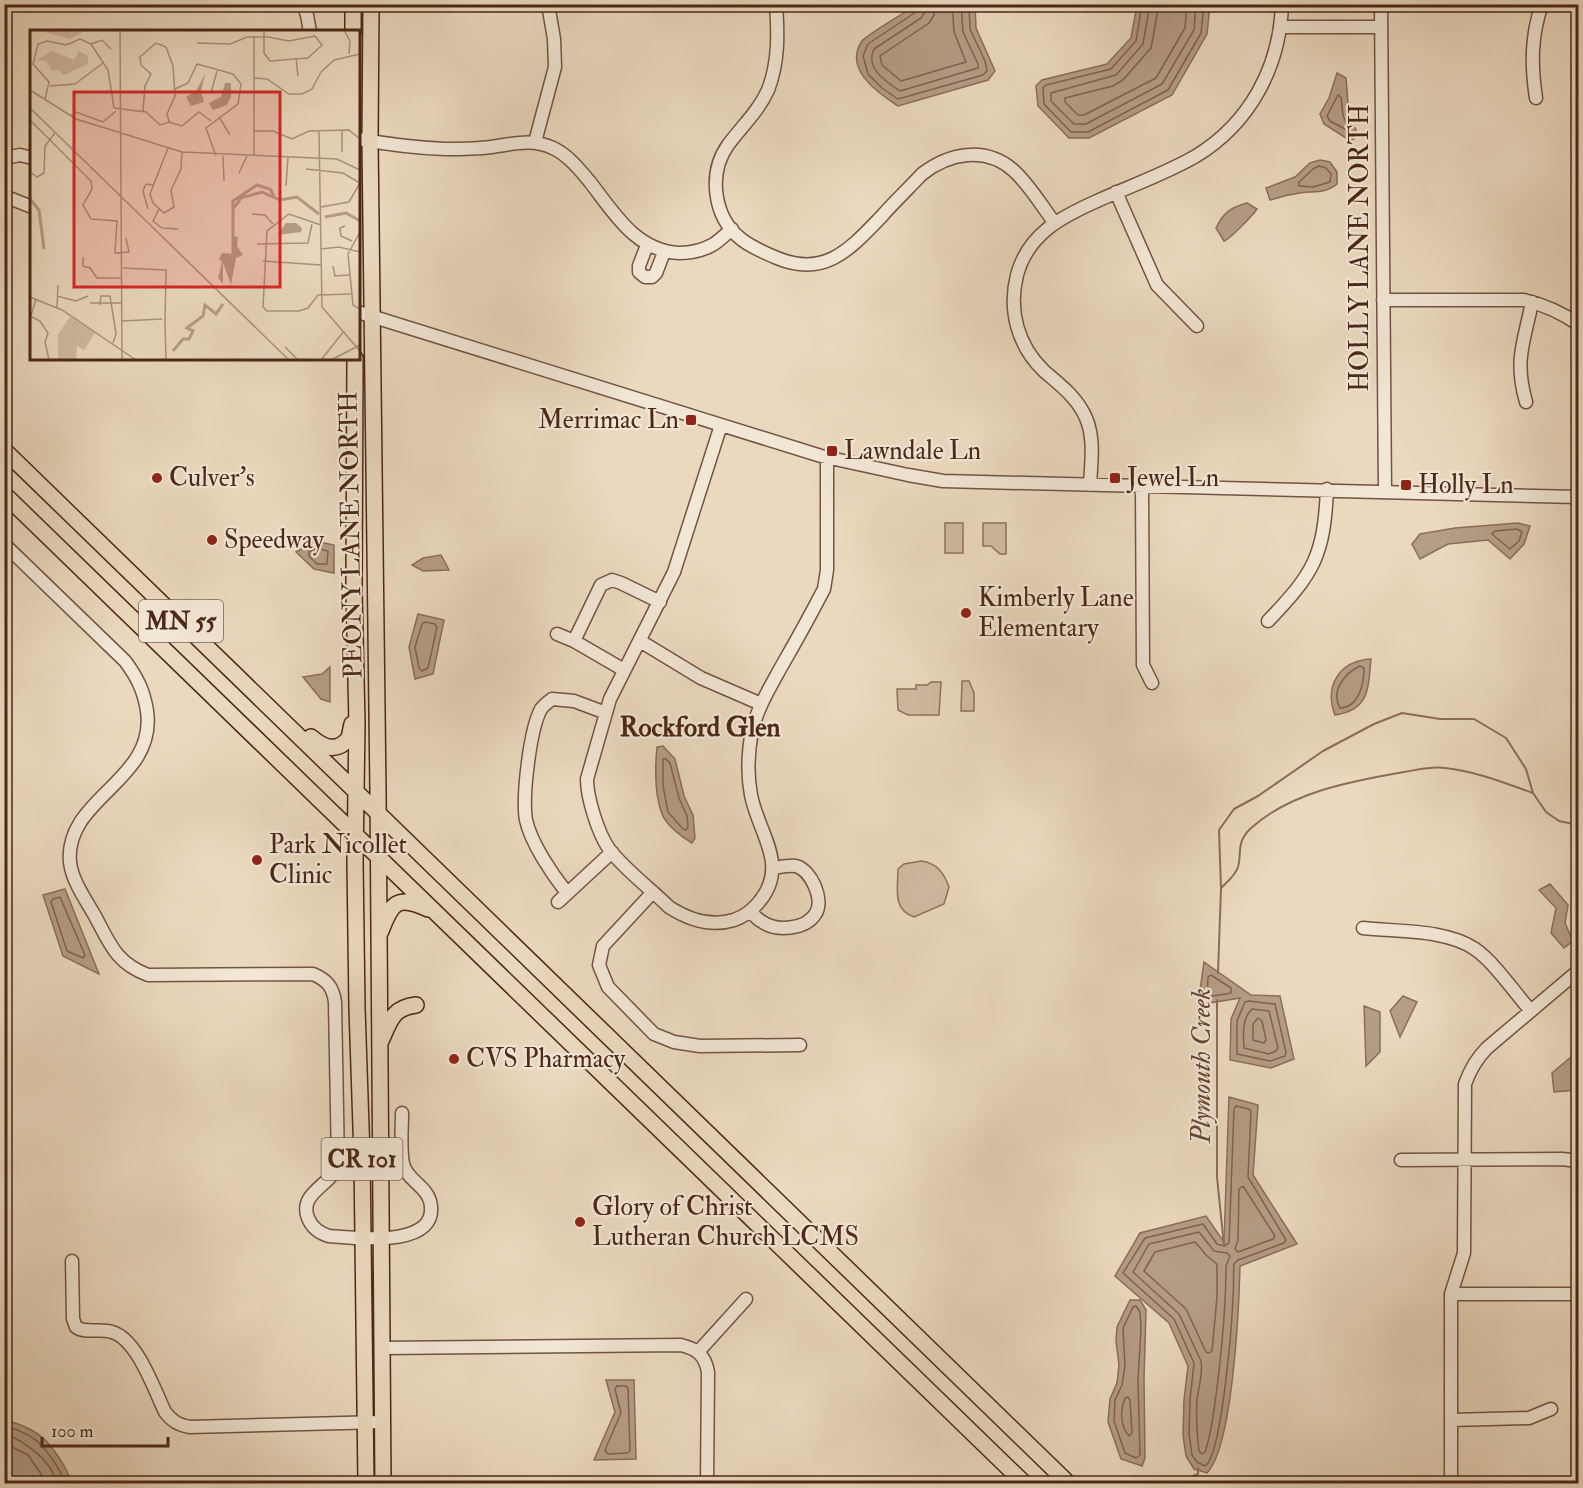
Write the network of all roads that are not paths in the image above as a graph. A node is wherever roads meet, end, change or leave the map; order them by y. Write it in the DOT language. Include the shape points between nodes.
graph roads {
  1 [pos="303,4"];
  2 [pos="353,4"];
  3 [pos="371,4"];
  4 [pos="548,4"];
  5 [pos="776,4"];
  6 [pos="1282,4"];
  7 [pos="1381,4"];
  8 [pos="1542,4"];
  9 [pos="1281,27"];
  10 [pos="1381,27"];
  11 [pos="309,30"];
  12 [pos="353,30"];
  13 [pos="1536,98"];
  14 [pos="364,140"];
  15 [pos="536,142"];
  16 [pos="4,158"];
  17 [pos="30,158"];
  18 [pos="1116,192"];
  19 [pos="4,196"];
  20 [pos="30,206"];
  21 [pos="1054,222"];
  22 [pos="732,230"];
  23 [pos="647,245"];
  24 [pos="663,252"];
  25 [pos="1383,300"];
  26 [pos="1532,302"];
  27 [pos="365,314"];
  28 [pos="1578,324"];
  29 [pos="1197,326"];
  30 [pos="355,360"];
  31 [pos="1526,402"];
  32 [pos="721,425"];
  33 [pos="4,450"];
  34 [pos="827,458"];
  35 [pos="1090,485"];
  36 [pos="1142,487"];
  37 [pos="1327,489"];
  38 [pos="1385,491"];
  39 [pos="4,494"];
  40 [pos="1578,497"];
  41 [pos="4,544"];
  42 [pos="660,602"];
  43 [pos="1268,621"];
  44 [pos="354,634"];
  45 [pos="557,634"];
  46 [pos="640,640"];
  47 [pos="574,641"];
  48 [pos="624,670"];
  49 [pos="236,674"];
  50 [pos="1152,682"];
  51 [pos="761,704"];
  52 [pos="606,713"];
  53 [pos="356,792"];
  54 [pos="378,813"];
  55 [pos="356,834"];
  56 [pos="612,852"];
  57 [pos="378,855"];
  58 [pos="773,868"];
  59 [pos="653,892"];
  60 [pos="751,912"];
  61 [pos="438,913"];
  62 [pos="1363,928"];
  63 [pos="378,940"];
  64 [pos="1578,971"];
  65 [pos="416,1005"];
  66 [pos="1531,1011"];
  67 [pos="800,1045"];
  68 [pos="379,1046"];
  69 [pos="402,1113"];
  70 [pos="1401,1160"];
  71 [pos="1464,1160"];
  72 [pos="1578,1161"];
  73 [pos="363,1237"];
  74 [pos="381,1237"];
  75 [pos="72,1262"];
  76 [pos="1451,1294"];
  77 [pos="1578,1294"];
  78 [pos="746,1299"];
  79 [pos="382,1348"];
  80 [pos="699,1352"];
  81 [pos="1551,1409"];
  82 [pos="1451,1420"];
  83 [pos="383,1422"];
  84 [pos="365,1423"];
  85 [pos="366,1484"];
  86 [pos="383,1484"];
  87 [pos="707,1484"];
  88 [pos="1025,1484"];
  89 [pos="1069,1484"];
  90 [pos="1451,1484"];
  1 -- 11 [label="street"];
  2 -- 12 [label="main road"];
  3 -- 14 [label="main road, PEONY LANE NORTH"];
  4 -- 15 [label="street" via="555,67"];
  5 -- 22 [label="street" via="777,48 768,88 748,122 728,145 717,169 719,207"];
  6 -- 9 [label="street"];
  7 -- 10 [label="street, HOLLY LANE NORTH"];
  8 -- 13 [label="street" via="1534,28 1532,54"];
  9 -- 10 [label="street"];
  9 -- 18 [label="street" via="1269,73 1231,129 1196,156"];
  10 -- 25 [label="street, HOLLY LANE NORTH"];
  14 -- 15 [label="street" via="443,149"];
  14 -- 27 [label="main road, PEONY LANE NORTH"];
  15 -- 23 [label="street" via="555,148 568,158 626,228"];
  16 -- 17 [label="street"];
  18 -- 21 [label="street"];
  18 -- 29 [label="street" via="1157,285"];
  19 -- 20 [label="street"];
  21 -- 22 [label="street" via="1013,171 975,154 934,165 855,244 831,260 817,264 788,263 752,246"];
  21 -- 35 [label="street" via="1034,242 1017,275 1015,320 1032,357 1069,392 1086,418 1091,434"];
  22 -- 24 [label="street" via="698,251"];
  23 -- 24 [label="street"];
  23 -- 24 [label="street" via="639,266 645,278 656,273"];
  25 -- 26 [label="street" via="1506,298"];
  25 -- 38 [label="street, HOLLY LANE NORTH"];
  26 -- 28 [label="street" via="1560,312"];
  26 -- 31 [label="street" via="1519,368"];
  27 -- 32 [label="street"];
  27 -- 54 [label="main road, PEONY LANE NORTH"];
  30 -- 44 [label="main road, PEONY LANE NORTH"];
  32 -- 34 [label="street"];
  32 -- 42 [label="street" via="678,560"];
  33 -- 49 [label="main road, MN 55"];
  34 -- 35 [label="street" via="943,481"];
  34 -- 51 [label="street" via="824,589"];
  35 -- 36 [label="street"];
  36 -- 37 [label="street"];
  36 -- 50 [label="street" via="1143,664"];
  37 -- 38 [label="street"];
  37 -- 43 [label="street" via="1318,554 1303,582"];
  38 -- 40 [label="street"];
  39 -- 55 [label="main road, MN 55"];
  41 -- 73 [label="street" via="125,662 144,695 148,720 136,761 76,826 70,863 77,884 117,955 148,975 313,974 332,988 338,1164 332,1178 312,1194 307,1214 320,1233"];
  42 -- 46 [label="street"];
  42 -- 47 [label="street" via="612,580 601,585"];
  44 -- 49 [label="main road" via="352,722 349,738 335,748 321,745"];
  44 -- 53 [label="main road, PEONY LANE NORTH"];
  45 -- 47 [label="street"];
  46 -- 48 [label="street"];
  46 -- 51 [label="street" via="701,678"];
  47 -- 48 [label="street"];
  48 -- 52 [label="street"];
  49 -- 53 [label="main road, MN 55"];
  51 -- 58 [label="street" via="752,730 748,773"];
  52 -- 56 [label="street" via="587,791"];
  52 -- 56 [label="street" via="574,701 552,699 542,707 529,754 525,802 526,821 562,898"];
  53 -- 54 [label="main road, MN 55"];
  53 -- 55 [label="main road, CR 101"];
  54 -- 57 [label="main road, CR 101"];
  54 -- 89 [label="main road, MN 55"];
  55 -- 57 [label="main road, MN 55"];
  55 -- 73 [label="main road, CR 101"];
  56 -- 59 [label="street"];
  57 -- 61 [label="main road, MN 55"];
  57 -- 63 [label="main road, CR 101"];
  58 -- 60 [label="street" via="764,896"];
  58 -- 60 [label="street" via="797,866 807,872 819,900 816,912 807,922 791,928 772,927"];
  59 -- 60 [label="street" via="669,907 695,921 729,921"];
  59 -- 67 [label="street" via="603,946 598,965 608,987 654,1034 674,1042 700,1046"];
  61 -- 63 [label="main road" via="412,902 399,902 388,912"];
  61 -- 88 [label="main road, MN 55"];
  62 -- 66 [label="street" via="1439,936 1465,943 1487,960"];
  63 -- 68 [label="main road, CR 101"];
  64 -- 66 [label="street"];
  65 -- 68 [label="main road" via="395,1012"];
  66 -- 71 [label="street" via="1487,1048 1470,1071 1464,1098"];
  68 -- 74 [label="main road, CR 101"];
  69 -- 74 [label="street" via="403,1166 426,1193 430,1214 419,1231 408,1236"];
  70 -- 71 [label="street"];
  71 -- 72 [label="street"];
  71 -- 76 [label="street" via="1464,1253"];
  73 -- 74 [label="street"];
  73 -- 84 [label="main road, CR 101"];
  74 -- 79 [label="main road, CR 101"];
  75 -- 84 [label="street" via="76,1327 113,1332 129,1341 165,1412 180,1425"];
  76 -- 77 [label="street"];
  76 -- 82 [label="street"];
  78 -- 80 [label="street"];
  79 -- 80 [label="street" via="681,1345"];
  79 -- 83 [label="main road, CR 101"];
  80 -- 87 [label="street" via="708,1372"];
  81 -- 82 [label="street" via="1529,1418"];
  82 -- 90 [label="street"];
  83 -- 84 [label="street"];
  83 -- 86 [label="main road, CR 101"];
  84 -- 85 [label="main road, CR 101"];
}
